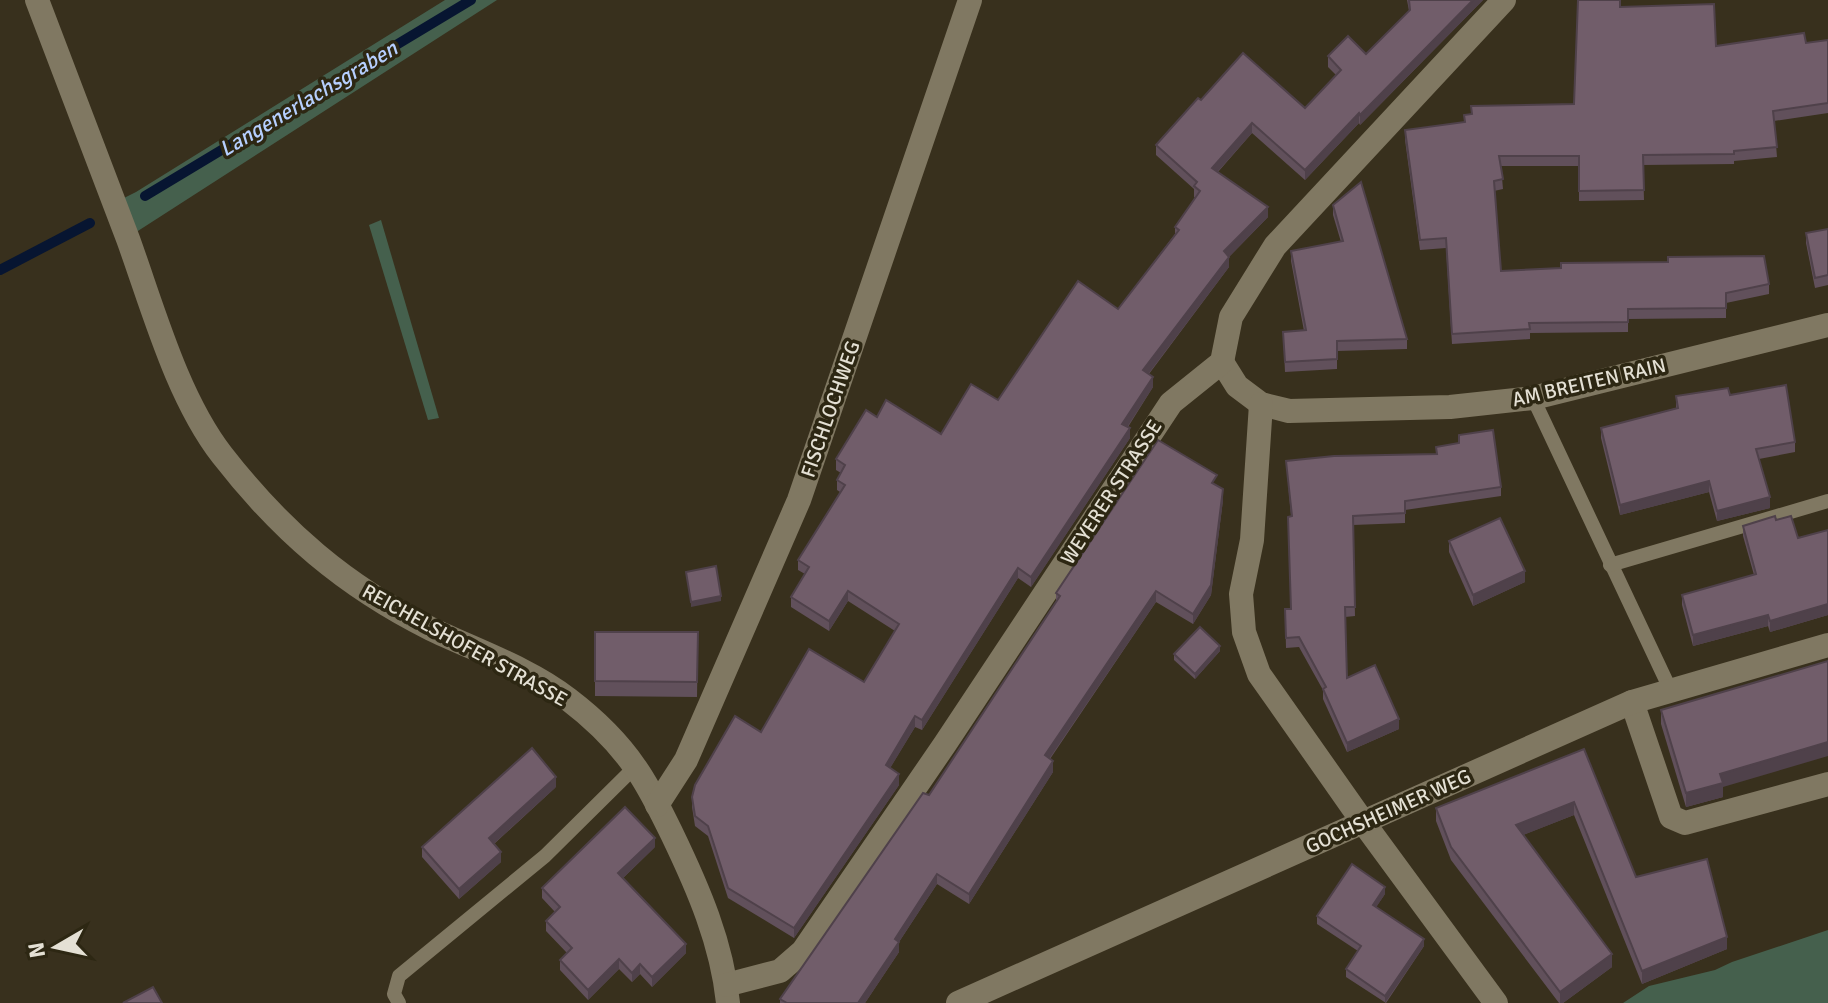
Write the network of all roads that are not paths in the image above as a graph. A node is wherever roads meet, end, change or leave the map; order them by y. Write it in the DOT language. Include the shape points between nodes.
graph roads {
  1 [pos="37,0"];
  2 [pos="970,0"];
  3 [pos="1504,0"];
  4 [pos="1828,325"];
  5 [pos="1222,363"];
  6 [pos="1533,398"];
  7 [pos="1261,404"];
  8 [pos="1828,501"];
  9 [pos="1610,565"];
  10 [pos="1828,645"];
  11 [pos="1671,691"];
  12 [pos="1632,702"];
  13 [pos="635,767"];
  14 [pos="1828,784"];
  15 [pos="657,805"];
  16 [pos="1363,822"];
  17 [pos="727,994"];
  18 [pos="399,1003"];
  19 [pos="958,1003"];
  20 [pos="1496,1003"];
  1 -- 13 [label="street, REICHELSHOFER STRASSE" via="165,345 220,453 294,537 337,574 429,628 566,697"];
  2 -- 15 [label="street, FISCHLOCHWEG" via="799,500 686,760"];
  3 -- 5 [label="street" via="1275,246 1231,317"];
  4 -- 6 [label="street, AM BREITEN RAIN"];
  5 -- 7 [label="street" via="1237,386"];
  5 -- 17 [label="street, WEYERER STRASSE" via="1171,403 803,951 780,971"];
  6 -- 7 [label="street, AM BREITEN RAIN" via="1450,407 1289,411"];
  6 -- 9 [label="lane"];
  7 -- 16 [label="street" via="1252,540 1241,594 1244,632 1259,674"];
  8 -- 9 [label="lane"];
  9 -- 11 [label="lane"];
  10 -- 11 [label="street, GOCHSHEIMER WEG"];
  11 -- 12 [label="street, GOCHSHEIMER WEG"];
  12 -- 14 [label="street" via="1671,817 1685,823"];
  12 -- 16 [label="street, GOCHSHEIMER WEG"];
  13 -- 15 [label="street, REICHELSHOFER STRASSE"];
  13 -- 18 [label="lane" via="545,856 399,976 394,994"];
  15 -- 17 [label="street, REICHELSHOFER STRASSE" via="702,896"];
  16 -- 19 [label="street, GOCHSHEIMER WEG"];
  16 -- 20 [label="street"];
}
